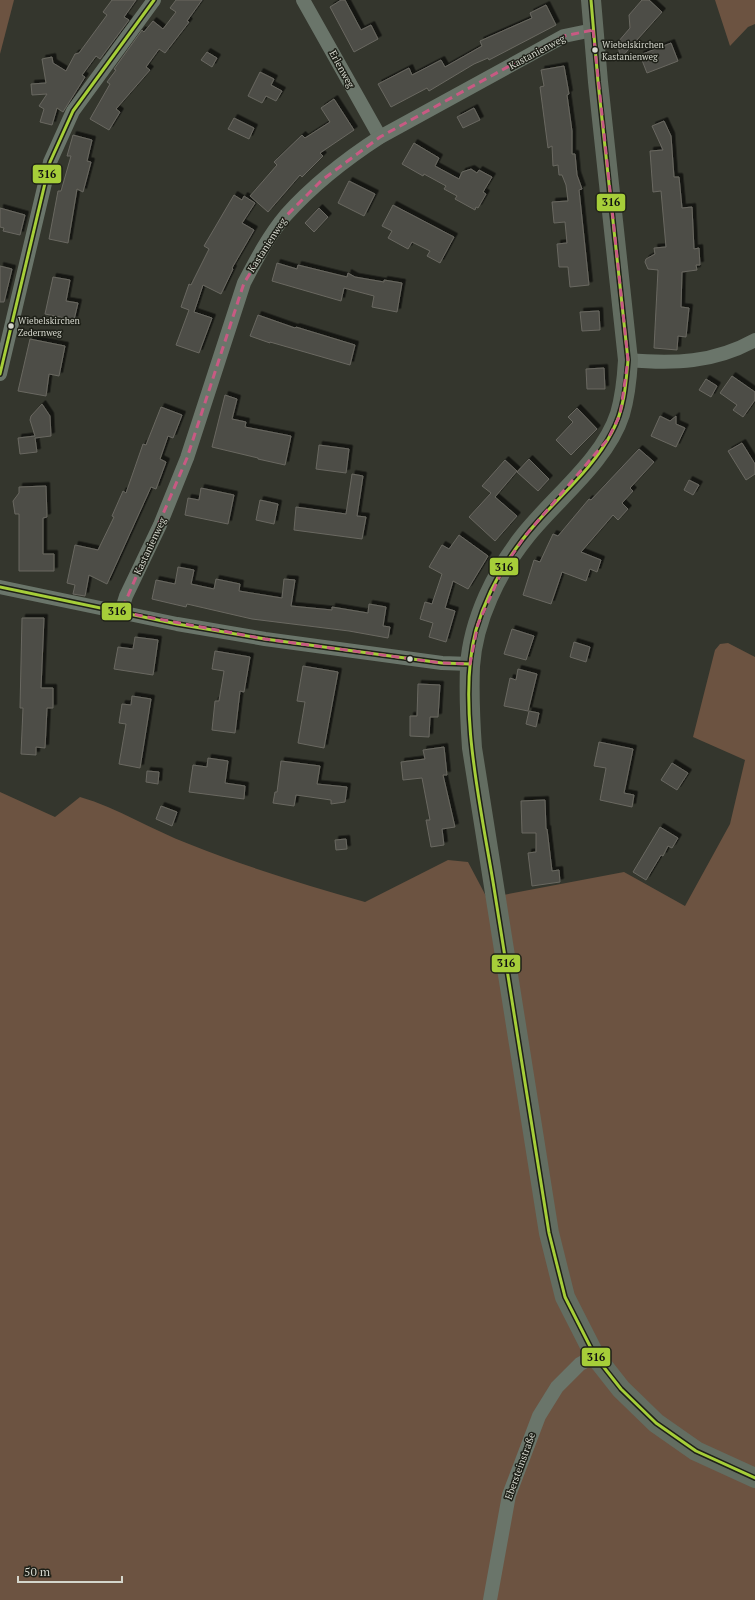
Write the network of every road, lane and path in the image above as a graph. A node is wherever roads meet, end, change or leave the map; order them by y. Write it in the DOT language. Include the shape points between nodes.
graph roads {
  1 [pos="154,0"];
  2 [pos="303,0"];
  3 [pos="592,0"];
  4 [pos="593,30"];
  5 [pos="380,137"];
  6 [pos="755,340"];
  7 [pos="628,360"];
  8 [pos="0,374"];
  9 [pos="0,587"];
  10 [pos="121,612"];
  11 [pos="470,664"];
  12 [pos="596,1356"];
  13 [pos="755,1478"];
  14 [pos="490,1600"];
  1 -- 8 [label="street" via="73,111 60,136 50,162"];
  2 -- 5 [label="street, Erlenweg"];
  3 -- 4 [label="street"];
  4 -- 5 [label="street, Kastanienweg" via="564,36"];
  4 -- 7 [label="street"];
  5 -- 10 [label="street, Kastanienweg" via="317,185 286,216 256,260 244,283 187,458"];
  6 -- 7 [label="street" via="719,356 687,361"];
  7 -- 11 [label="street" via="620,415 608,439 593,460 525,536 504,567 478,624"];
  9 -- 10 [label="street"];
  10 -- 11 [label="street" via="265,638 442,663"];
  11 -- 12 [label="street" via="472,748 549,1233 565,1297"];
  12 -- 13 [label="street" via="621,1389 656,1423 696,1451"];
  12 -- 14 [label="street, Ebersteinstraße" via="580,1364 557,1387 539,1416 509,1495"];
}
